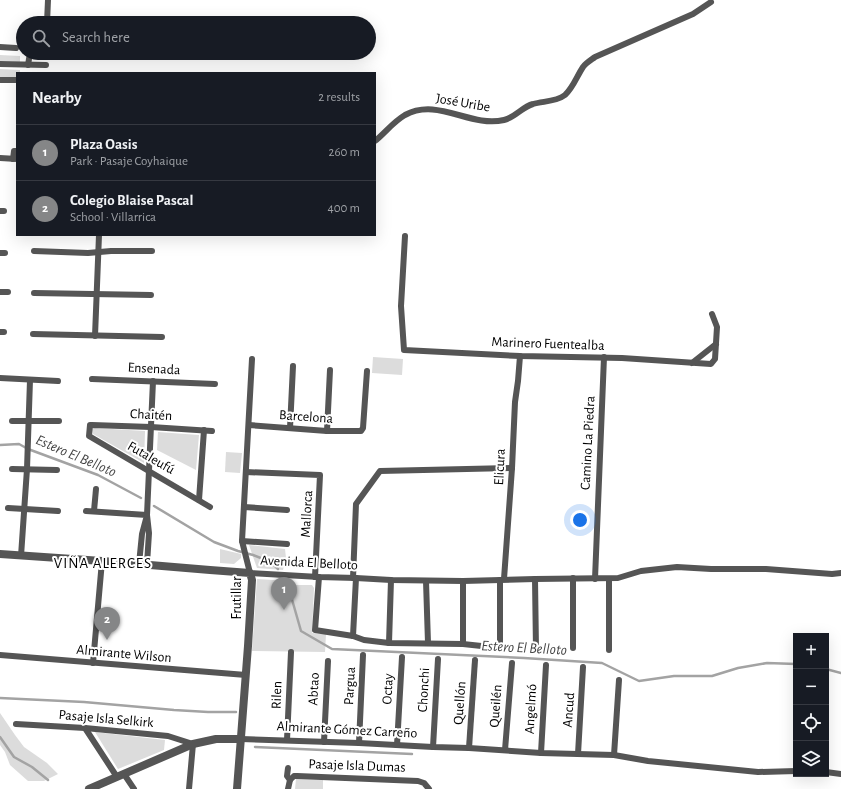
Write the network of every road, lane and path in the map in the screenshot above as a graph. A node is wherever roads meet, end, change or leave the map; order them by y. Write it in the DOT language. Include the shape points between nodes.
graph roads {
  1 [pos="48,0"];
  2 [pos="711,2"];
  3 [pos="47,16"];
  4 [pos="0,47"];
  5 [pos="16,48"];
  6 [pos="29,60"];
  7 [pos="0,64"];
  8 [pos="28,65"];
  9 [pos="46,65"];
  10 [pos="0,80"];
  11 [pos="16,80"];
  12 [pos="376,140"];
  13 [pos="16,151"];
  14 [pos="0,158"];
  15 [pos="15,159"];
  16 [pos="99,236"];
  17 [pos="405,236"];
  18 [pos="34,251"];
  19 [pos="152,251"];
  20 [pos="99,252"];
  21 [pos="0,292"];
  22 [pos="8,292"];
  23 [pos="34,293"];
  24 [pos="97,294"];
  25 [pos="151,295"];
  26 [pos="712,314"];
  27 [pos="33,334"];
  28 [pos="95,336"];
  29 [pos="162,337"];
  30 [pos="716,344"];
  31 [pos="520,356"];
  32 [pos="604,357"];
  33 [pos="252,359"];
  34 [pos="692,363"];
  35 [pos="293,366"];
  36 [pos="330,370"];
  37 [pos="367,371"];
  38 [pos="0,378"];
  39 [pos="92,379"];
  40 [pos="30,380"];
  41 [pos="58,381"];
  42 [pos="154,381"];
  43 [pos="215,384"];
  44 [pos="12,421"];
  45 [pos="28,421"];
  46 [pos="59,421"];
  47 [pos="90,425"];
  48 [pos="249,425"];
  49 [pos="151,427"];
  50 [pos="290,428"];
  51 [pos="204,430"];
  52 [pos="212,431"];
  53 [pos="327,431"];
  54 [pos="512,468"];
  55 [pos="12,469"];
  56 [pos="27,469"];
  57 [pos="57,470"];
  58 [pos="149,471"];
  59 [pos="246,472"];
  60 [pos="96,489"];
  61 [pos="199,500"];
  62 [pos="210,507"];
  63 [pos="244,507"];
  64 [pos="8,508"];
  65 [pos="24,509"];
  66 [pos="287,510"];
  67 [pos="86,511"];
  68 [pos="94,511"];
  69 [pos="58,512"];
  70 [pos="147,515"];
  71 [pos="242,541"];
  72 [pos="287,544"];
  73 [pos="0,554"];
  74 [pos="21,556"];
  75 [pos="102,561"];
  76 [pos="143,564"];
  77 [pos="250,573"];
  78 [pos="841,573"];
  79 [pos="317,577"];
  80 [pos="354,578"];
  81 [pos="573,578"];
  82 [pos="594,578"];
  83 [pos="535,579"];
  84 [pos="609,579"];
  85 [pos="391,580"];
  86 [pos="502,580"];
  87 [pos="426,581"];
  88 [pos="463,581"];
  89 [pos="353,636"];
  90 [pos="389,643"];
  91 [pos="428,643"];
  92 [pos="463,644"];
  93 [pos="573,648"];
  94 [pos="536,650"];
  95 [pos="609,650"];
  96 [pos="291,652"];
  97 [pos="0,655"];
  98 [pos="363,655"];
  99 [pos="402,657"];
  100 [pos="438,659"];
  101 [pos="475,660"];
  102 [pos="328,661"];
  103 [pos="93,663"];
  104 [pos="512,663"];
  105 [pos="546,665"];
  106 [pos="583,667"];
  107 [pos="246,676"];
  108 [pos="619,680"];
  109 [pos="16,724"];
  110 [pos="85,728"];
  111 [pos="241,738"];
  112 [pos="287,740"];
  113 [pos="324,742"];
  114 [pos="359,743"];
  115 [pos="193,744"];
  116 [pos="398,745"];
  117 [pos="433,747"];
  118 [pos="469,748"];
  119 [pos="505,750"];
  120 [pos="541,754"];
  121 [pos="578,754"];
  122 [pos="614,755"];
  123 [pos="288,768"];
  124 [pos="793,770"];
  125 [pos="829,772"];
  126 [pos="841,774"];
  127 [pos="121,775"];
  128 [pos="290,780"];
  129 [pos="89,789"];
  130 [pos="134,789"];
  131 [pos="189,789"];
  132 [pos="237,789"];
  133 [pos="288,789"];
  134 [pos="429,789"];
  1 -- 3 [label="street"];
  2 -- 12 [label="street, José Uribe" via="693,14 595,57 584,66 564,96 532,104 506,120 485,121 440,110 421,109 405,115"];
  4 -- 5 [label="street"];
  6 -- 8 [label="street"];
  7 -- 8 [label="street"];
  8 -- 9 [label="street"];
  10 -- 11 [label="street"];
  13 -- 15 [label="street"];
  14 -- 15 [label="street"];
  16 -- 20 [label="street"];
  17 -- 31 [label="street, Marinero Fuentealba" via="401,306 404,350"];
  18 -- 20 [label="street"];
  19 -- 20 [label="street"];
  20 -- 24 [label="street"];
  21 -- 22 [label="street"];
  23 -- 24 [label="street"];
  24 -- 25 [label="street"];
  24 -- 28 [label="street"];
  26 -- 30 [label="street, Marinero Fuentealba" via="718,327"];
  27 -- 28 [label="street"];
  28 -- 29 [label="street"];
  30 -- 34 [label="street"];
  30 -- 34 [label="street, Marinero Fuentealba" via="715,359 711,364"];
  31 -- 32 [label="street, Marinero Fuentealba"];
  31 -- 54 [label="street, Elicura"];
  32 -- 34 [label="street, Marinero Fuentealba"];
  32 -- 82 [label="street, Camino La Piedra"];
  33 -- 48 [label="street, Frutillar"];
  35 -- 50 [label="street"];
  36 -- 53 [label="street"];
  37 -- 53 [label="street, Barcelona" via="362,430"];
  38 -- 40 [label="street"];
  39 -- 42 [label="street, Ensenada"];
  40 -- 41 [label="street"];
  40 -- 45 [label="street"];
  42 -- 43 [label="street, Ensenada"];
  42 -- 49 [label="street"];
  44 -- 45 [label="street"];
  45 -- 46 [label="street"];
  45 -- 56 [label="street"];
  47 -- 49 [label="street, Chaitén"];
  47 -- 58 [label="street, Futaleufú" via="89,436"];
  48 -- 50 [label="street, Barcelona"];
  48 -- 59 [label="street, Frutillar"];
  49 -- 51 [label="street, Chaitén"];
  49 -- 58 [label="street"];
  50 -- 53 [label="street, Barcelona"];
  51 -- 52 [label="street, Chaitén"];
  51 -- 61 [label="street"];
  54 -- 80 [label="street" via="380,471 356,504"];
  54 -- 86 [label="street, Elicura"];
  55 -- 56 [label="street"];
  56 -- 57 [label="street"];
  56 -- 65 [label="street"];
  58 -- 61 [label="street, Futaleufú"];
  58 -- 70 [label="street"];
  59 -- 63 [label="street, Frutillar"];
  59 -- 79 [label="street, Mallorca" via="320,475"];
  60 -- 68 [label="street"];
  61 -- 62 [label="street, Futaleufú"];
  63 -- 66 [label="street"];
  63 -- 71 [label="street, Frutillar"];
  64 -- 65 [label="street"];
  65 -- 69 [label="street"];
  65 -- 74 [label="street"];
  67 -- 68 [label="street"];
  68 -- 70 [label="street"];
  70 -- 76 [label="street" via="142,534"];
  71 -- 72 [label="street"];
  71 -- 77 [label="street, Frutillar"];
  73 -- 74 [label="street, Avenida El Belloto"];
  74 -- 75 [label="street, Avenida El Belloto"];
  75 -- 76 [label="street, Avenida El Belloto"];
  75 -- 103 [label="street"];
  76 -- 77 [label="street, Avenida El Belloto"];
  77 -- 79 [label="street, Avenida El Belloto"];
  77 -- 107 [label="street, Frutillar" via="252,580"];
  78 -- 84 [label="street, Avenida El Belloto" via="677,567 641,571"];
  79 -- 80 [label="street, Avenida El Belloto"];
  79 -- 89 [label="street, Mallorca" via="315,630"];
  80 -- 85 [label="street, Avenida El Belloto"];
  80 -- 89 [label="street"];
  81 -- 82 [label="street, Avenida El Belloto"];
  81 -- 83 [label="street, Avenida El Belloto"];
  81 -- 93 [label="street"];
  82 -- 84 [label="street, Avenida El Belloto"];
  83 -- 86 [label="street, Avenida El Belloto"];
  83 -- 94 [label="street"];
  84 -- 95 [label="street"];
  85 -- 87 [label="street, Avenida El Belloto"];
  85 -- 90 [label="street"];
  86 -- 88 [label="street, Avenida El Belloto"];
  86 -- 92 [label="street, Elicura" via="500,648"];
  87 -- 88 [label="street, Avenida El Belloto"];
  87 -- 91 [label="street"];
  88 -- 92 [label="street"];
  89 -- 90 [label="street"];
  90 -- 91 [label="street"];
  91 -- 92 [label="street"];
  96 -- 112 [label="street, Rilen"];
  97 -- 103 [label="street, Almirante Wilson"];
  98 -- 114 [label="street, Pargua"];
  99 -- 116 [label="street, Octay"];
  100 -- 117 [label="street, Chonchi"];
  101 -- 118 [label="street, Quellón"];
  102 -- 113 [label="street, Abtao"];
  103 -- 107 [label="street, Almirante Wilson"];
  104 -- 119 [label="street, Queilén"];
  105 -- 120 [label="street, Angelmó"];
  106 -- 121 [label="street, Ancud"];
  107 -- 111 [label="street, Frutillar"];
  108 -- 122 [label="street"];
  109 -- 110 [label="street, Pasaje Isla Selkirk"];
  110 -- 115 [label="street, Pasaje Isla Selkirk" via="168,736"];
  110 -- 127 [label="street"];
  111 -- 112 [label="street, Almirante Gómez Carreño"];
  111 -- 115 [label="street, Almirante Gómez Carreño" via="216,739"];
  111 -- 132 [label="street, Frutillar"];
  112 -- 113 [label="street, Almirante Gómez Carreño"];
  113 -- 114 [label="street, Almirante Gómez Carreño"];
  114 -- 116 [label="street, Almirante Gómez Carreño"];
  115 -- 127 [label="street, Almirante Gómez Carreño"];
  115 -- 131 [label="street"];
  116 -- 117 [label="street, Almirante Gómez Carreño"];
  117 -- 118 [label="street, Almirante Gómez Carreño"];
  118 -- 119 [label="street, Almirante Gómez Carreño"];
  119 -- 120 [label="street, Almirante Gómez Carreño"];
  120 -- 121 [label="street, Almirante Gómez Carreño"];
  121 -- 122 [label="street, Almirante Gómez Carreño"];
  122 -- 124 [label="street, Almirante Gómez Carreño" via="758,772"];
  123 -- 128 [label="street" via="287,776"];
  125 -- 126 [label="street"];
  127 -- 129 [label="street, Almirante Gómez Carreño"];
  127 -- 130 [label="street"];
  128 -- 133 [label="street"];
  128 -- 134 [label="street, Pasaje Isla Dumas" via="297,776 418,781"];
}
